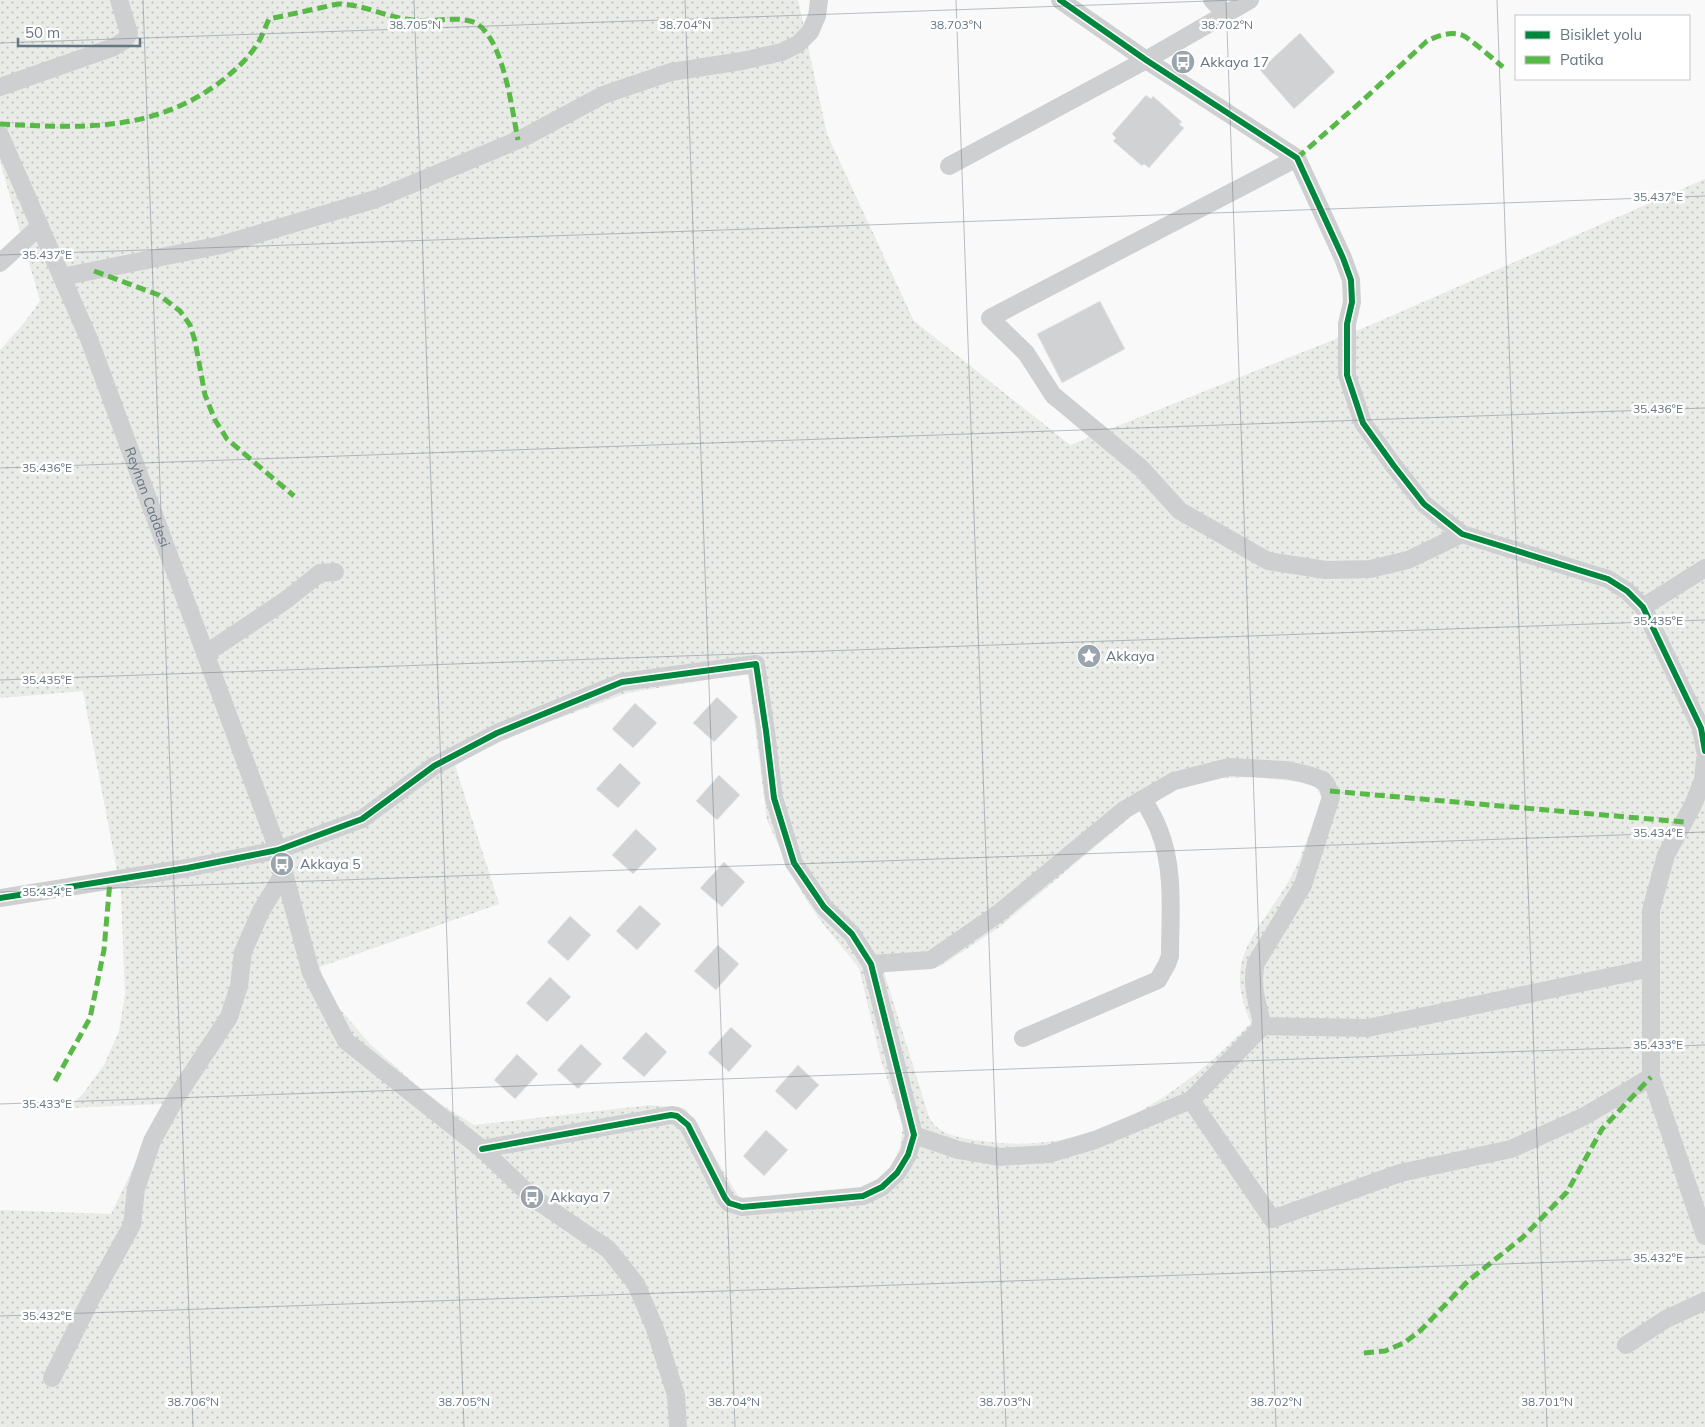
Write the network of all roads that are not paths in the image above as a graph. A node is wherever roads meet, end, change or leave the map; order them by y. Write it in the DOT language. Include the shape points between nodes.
graph roads {
  1 [pos="119,0"];
  2 [pos="819,0"];
  3 [pos="1060,0"];
  4 [pos="1212,0"];
  5 [pos="1250,0"];
  6 [pos="1226,14"];
  7 [pos="1146,60"];
  8 [pos="0,87"];
  9 [pos="0,135"];
  10 [pos="1297,158"];
  11 [pos="949,166"];
  12 [pos="40,226"];
  13 [pos="0,263"];
  14 [pos="62,277"];
  15 [pos="1462,534"];
  16 [pos="1705,568"];
  17 [pos="335,572"];
  18 [pos="1643,607"];
  19 [pos="205,654"];
  20 [pos="1705,751"];
  21 [pos="1705,760"];
  22 [pos="1143,799"];
  23 [pos="281,862"];
  24 [pos="0,898"];
  25 [pos="871,964"];
  26 [pos="1651,968"];
  27 [pos="1263,1026"];
  28 [pos="1023,1038"];
  29 [pos="1651,1077"];
  30 [pos="1191,1100"];
  31 [pos="914,1135"];
  32 [pos="482,1149"];
  33 [pos="1705,1236"];
  34 [pos="1705,1301"];
  35 [pos="1626,1345"];
  36 [pos="52,1378"];
  37 [pos="678,1427"];
  1 -- 8 [label="street" via="129,33 125,40 114,47"];
  2 -- 14 [label="street" via="810,32 798,44 782,52 742,62 671,72 603,95 523,138 376,199 221,245"];
  3 -- 7 [label="street"];
  4 -- 6 [label="street"];
  5 -- 6 [label="street"];
  6 -- 7 [label="street"];
  7 -- 10 [label="street"];
  7 -- 11 [label="street"];
  9 -- 12 [label="street, Reyhan Caddesi"];
  10 -- 15 [label="street" via="1351,280 1347,375 1362,422 1424,504"];
  10 -- 15 [label="street" via="990,318 1026,353 1053,394 1141,468 1180,511 1268,561 1326,570 1370,569 1408,560"];
  12 -- 13 [label="street"];
  12 -- 14 [label="street, Reyhan Caddesi"];
  14 -- 19 [label="street, Reyhan Caddesi" via="90,339"];
  15 -- 18 [label="street" via="1608,579"];
  16 -- 18 [label="street"];
  17 -- 19 [label="street" via="320,573"];
  18 -- 20 [label="street" via="1701,728"];
  19 -- 23 [label="street, Reyhan Caddesi"];
  21 -- 26 [label="street" via="1703,780 1666,855 1651,910"];
  22 -- 25 [label="street" via="1124,810 999,914 931,960"];
  22 -- 27 [label="street" via="1174,781 1230,768 1286,770 1322,780 1327,785 1331,797 1303,885 1256,963 1253,974"];
  22 -- 28 [label="street" via="1160,830 1167,864 1170,956 1167,964 1158,980"];
  23 -- 24 [label="street" via="178,870"];
  23 -- 25 [label="street" via="362,819 434,766 497,733 622,682 756,664 774,798 794,863 824,907 852,934"];
  23 -- 32 [label="street, Reyhan Caddesi" via="311,973 346,1041"];
  23 -- 36 [label="street" via="243,952 239,986 229,1017 177,1096 152,1141 136,1189 132,1225"];
  25 -- 31 [label="street"];
  26 -- 27 [label="street" via="1368,1028"];
  26 -- 29 [label="street"];
  27 -- 30 [label="street"];
  29 -- 30 [label="street" via="1583,1117 1511,1149 1400,1173 1272,1218"];
  29 -- 33 [label="street"];
  30 -- 31 [label="street" via="1095,1140 1048,1154 999,1157 958,1150"];
  31 -- 32 [label="street" via="908,1155 897,1173 882,1187 863,1196 742,1207 729,1203 725,1198 688,1126 677,1116"];
  32 -- 37 [label="street, Reyhan Caddesi" via="532,1197 608,1249 636,1284 654,1326 676,1395"];
  34 -- 35 [label="street" via="1666,1319"];
}
